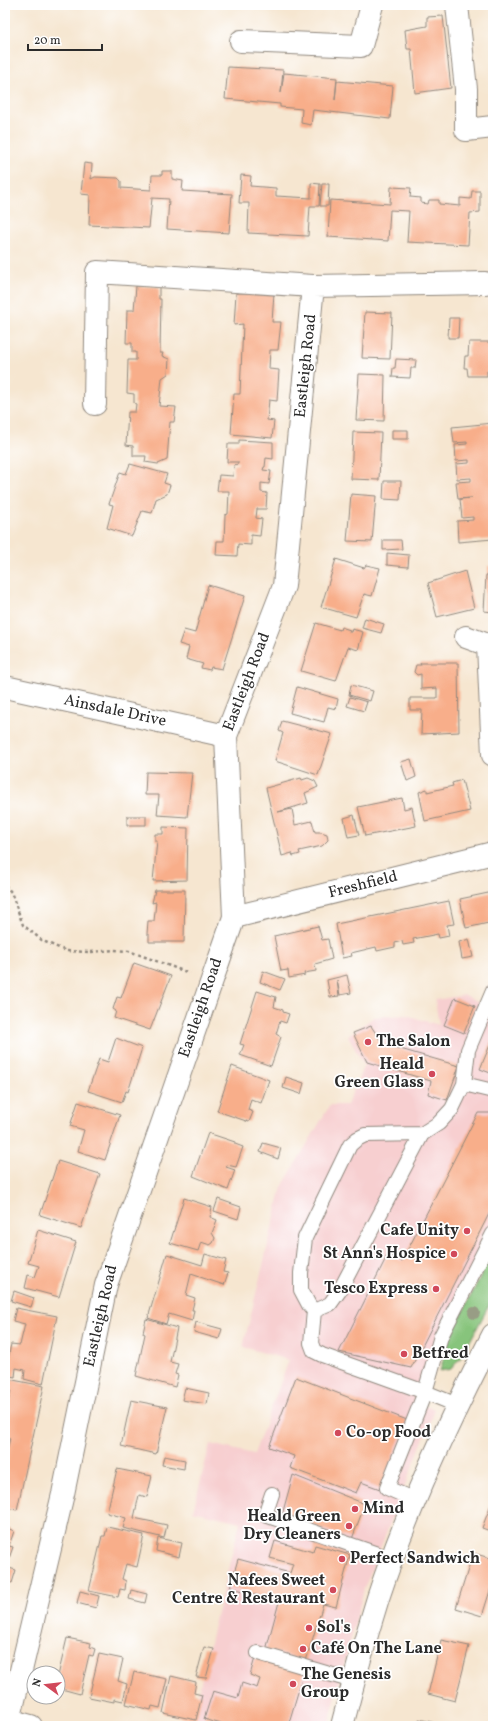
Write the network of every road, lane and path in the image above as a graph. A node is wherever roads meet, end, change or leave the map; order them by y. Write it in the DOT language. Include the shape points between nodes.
graph roads {
  1 [pos="372,5"];
  2 [pos="458,5"];
  3 [pos="241,41"];
  4 [pos="493,127"];
  5 [pos="485,283"];
  6 [pos="314,286"];
  7 [pos="95,404"];
  8 [pos="466,637"];
  9 [pos="5,687"];
  10 [pos="226,736"];
  11 [pos="493,755"];
  12 [pos="493,852"];
  13 [pos="5,885"];
  14 [pos="234,917"];
  15 [pos="211,980"];
  16 [pos="493,991"];
  17 [pos="464,1084"];
  18 [pos="493,1091"];
  19 [pos="422,1134"];
  20 [pos="493,1234"];
  21 [pos="314,1311"];
  22 [pos="493,1335"];
  23 [pos="425,1392"];
  24 [pos="457,1406"];
  25 [pos="272,1494"];
  26 [pos="415,1500"];
  27 [pos="392,1559"];
  28 [pos="258,1653"];
  29 [pos="353,1681"];
  30 [pos="7,1720"];
  31 [pos="31,1726"];
  32 [pos="342,1726"];
  1 -- 3 [label="street" via="361,46"];
  2 -- 4 [label="street" via="466,89 466,130"];
  5 -- 6 [label="street"];
  6 -- 7 [label="street" via="98,272"];
  6 -- 10 [label="street, Eastleigh Road" via="284,586"];
  8 -- 11 [label="street" via="488,645"];
  9 -- 10 [label="street, Ainsdale Drive"];
  10 -- 14 [label="street, Eastleigh Road"];
  12 -- 14 [label="street, Freshfield"];
  13 -- 15 [label="path" via="11,892 22,925 43,941 66,950 129,951"];
  14 -- 15 [label="street, Eastleigh Road"];
  15 -- 30 [label="street, Eastleigh Road" via="106,1285 63,1494"];
  16 -- 17 [label="lane" via="468,1050"];
  17 -- 18 [label="lane"];
  17 -- 19 [label="lane" via="452,1109 439,1123"];
  19 -- 21 [label="lane" via="340,1290 330,1304"];
  19 -- 21 [label="lane" via="365,1135 350,1145 305,1238 301,1290"];
  20 -- 23 [label="lane" via="441,1336"];
  21 -- 23 [label="lane" via="311,1343 314,1350"];
  22 -- 24 [label="street"];
  23 -- 24 [label="lane"];
  23 -- 26 [label="lane" via="386,1488"];
  24 -- 26 [label="street"];
  25 -- 27 [label="lane" via="264,1515"];
  26 -- 27 [label="street"];
  27 -- 29 [label="street"];
  28 -- 29 [label="lane"];
  29 -- 32 [label="street"];
  30 -- 31 [label="street"];
}
